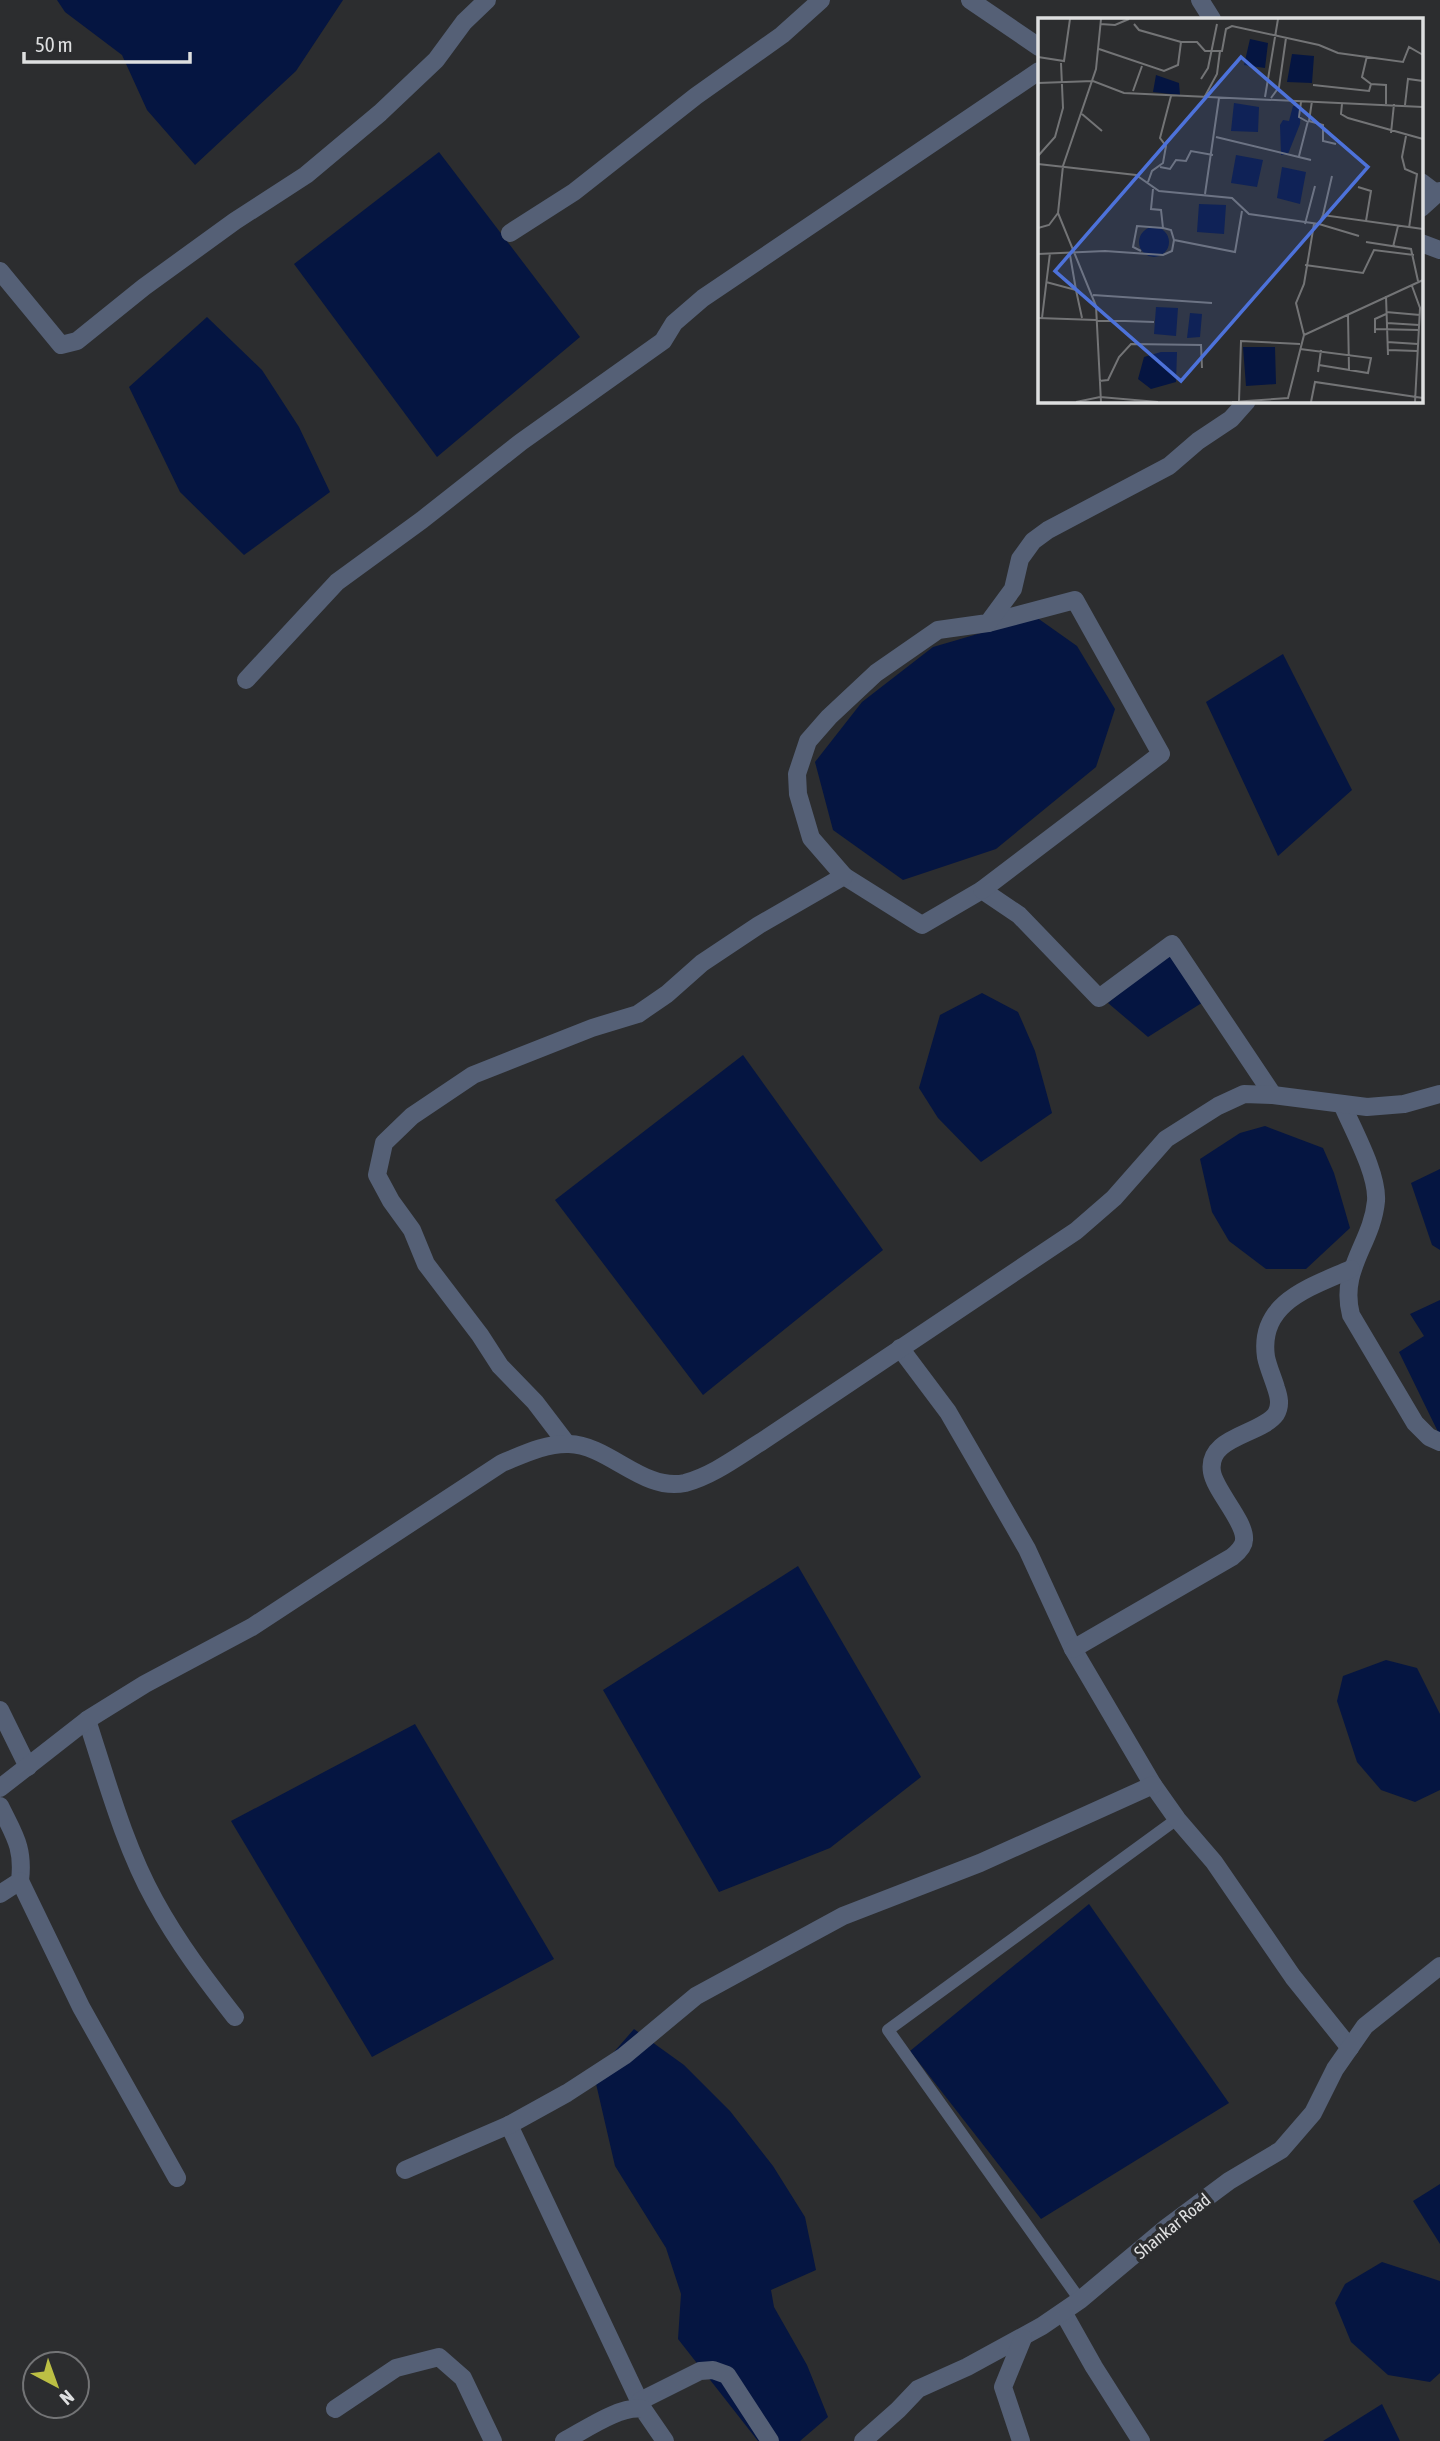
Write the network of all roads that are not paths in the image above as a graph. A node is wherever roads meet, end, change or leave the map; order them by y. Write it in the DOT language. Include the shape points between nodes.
graph roads {
  1 [pos="487,0"];
  2 [pos="821,0"];
  3 [pos="970,0"];
  4 [pos="1200,0"];
  5 [pos="1211,18"];
  6 [pos="1038,46"];
  7 [pos="1038,72"];
  8 [pos="1422,183"];
  9 [pos="1438,192"];
  10 [pos="1422,207"];
  11 [pos="510,233"];
  12 [pos="1422,243"];
  13 [pos="1440,250"];
  14 [pos="0,271"];
  15 [pos="1246,402"];
  16 [pos="988,623"];
  17 [pos="246,680"];
  18 [pos="844,876"];
  19 [pos="982,890"];
  20 [pos="1273,1094"];
  21 [pos="1440,1094"];
  22 [pos="1342,1104"];
  23 [pos="1351,1269"];
  24 [pos="900,1348"];
  25 [pos="1440,1442"];
  26 [pos="567,1444"];
  27 [pos="1073,1649"];
  28 [pos="0,1710"];
  29 [pos="87,1720"];
  30 [pos="28,1767"];
  31 [pos="1153,1785"];
  32 [pos="0,1788"];
  33 [pos="0,1806"];
  34 [pos="1177,1819"];
  35 [pos="20,1881"];
  36 [pos="0,1895"];
  37 [pos="1440,1966"];
  38 [pos="235,2017"];
  39 [pos="1350,2048"];
  40 [pos="509,2124"];
  41 [pos="405,2170"];
  42 [pos="177,2178"];
  43 [pos="1080,2300"];
  44 [pos="1063,2312"];
  45 [pos="1023,2338"];
  46 [pos="641,2405"];
  47 [pos="335,2409"];
  48 [pos="494,2441"];
  49 [pos="564,2441"];
  50 [pos="665,2441"];
  51 [pos="770,2441"];
  52 [pos="863,2441"];
  53 [pos="1021,2441"];
  54 [pos="1141,2441"];
  1 -- 14 [label="street" via="436,60 306,175 234,221 77,341 61,345"];
  2 -- 11 [label="street" via="782,35 574,192"];
  3 -- 6 [label="street"];
  4 -- 5 [label="street"];
  7 -- 17 [label="street" via="703,298 674,323 663,341 337,582"];
  8 -- 9 [label="street"];
  9 -- 10 [label="street"];
  12 -- 13 [label="street"];
  15 -- 16 [label="street" via="1169,466 1033,541 1020,559 1013,589"];
  16 -- 18 [label="street" via="939,630 911,648 876,673 808,741 797,774 798,794 811,838"];
  16 -- 19 [label="street" via="1075,600 1161,754"];
  18 -- 19 [label="street" via="922,925"];
  18 -- 26 [label="street" via="702,963 638,1014 473,1075 412,1116 384,1143 377,1175 412,1230 426,1264 500,1366"];
  19 -- 20 [label="street" via="1018,915 1099,998 1172,944"];
  20 -- 22 [label="street"];
  20 -- 24 [label="street" via="1244,1094 1166,1139 1114,1198 1076,1231"];
  21 -- 22 [label="street" via="1404,1104"];
  22 -- 23 [label="street" via="1371,1174 1376,1199 1367,1236"];
  23 -- 25 [label="street" via="1346,1297 1351,1315 1415,1423"];
  23 -- 27 [label="street" via="1293,1295 1275,1313 1265,1334 1266,1358 1279,1406 1270,1419 1220,1448 1214,1458 1212,1472 1241,1528 1241,1548"];
  24 -- 26 [label="street" via="709,1474 682,1483 656,1481 585,1446"];
  24 -- 27 [label="street" via="948,1412 1027,1549"];
  26 -- 29 [label="street" via="502,1463 252,1627"];
  27 -- 31 [label="street"];
  28 -- 30 [label="street"];
  29 -- 30 [label="street"];
  29 -- 38 [label="street" via="124,1833 154,1899 187,1954"];
  30 -- 32 [label="street"];
  31 -- 34 [label="street"];
  31 -- 40 [label="street" via="980,1863 843,1916 696,1996 624,2056"];
  33 -- 35 [label="street" via="20,1847"];
  34 -- 39 [label="street" via="1214,1862 1293,1977"];
  34 -- 43 [label="lane" via="888,2030"];
  35 -- 36 [label="street"];
  35 -- 42 [label="street" via="81,2007"];
  37 -- 39 [label="street, Shankar Road" via="1365,2026"];
  39 -- 43 [label="street, Shankar Road" via="1313,2113 1281,2150 1229,2181 1166,2228"];
  40 -- 41 [label="street"];
  40 -- 46 [label="street"];
  43 -- 44 [label="street, Shankar Road"];
  44 -- 45 [label="street, Shankar Road"];
  44 -- 54 [label="street"];
  45 -- 52 [label="street, Shankar Road" via="918,2389"];
  45 -- 53 [label="street" via="1003,2387"];
  46 -- 49 [label="street"];
  46 -- 50 [label="street"];
  46 -- 51 [label="street" via="700,2371 713,2370 727,2375"];
  47 -- 48 [label="street" via="396,2368 439,2357 463,2378"];
}
